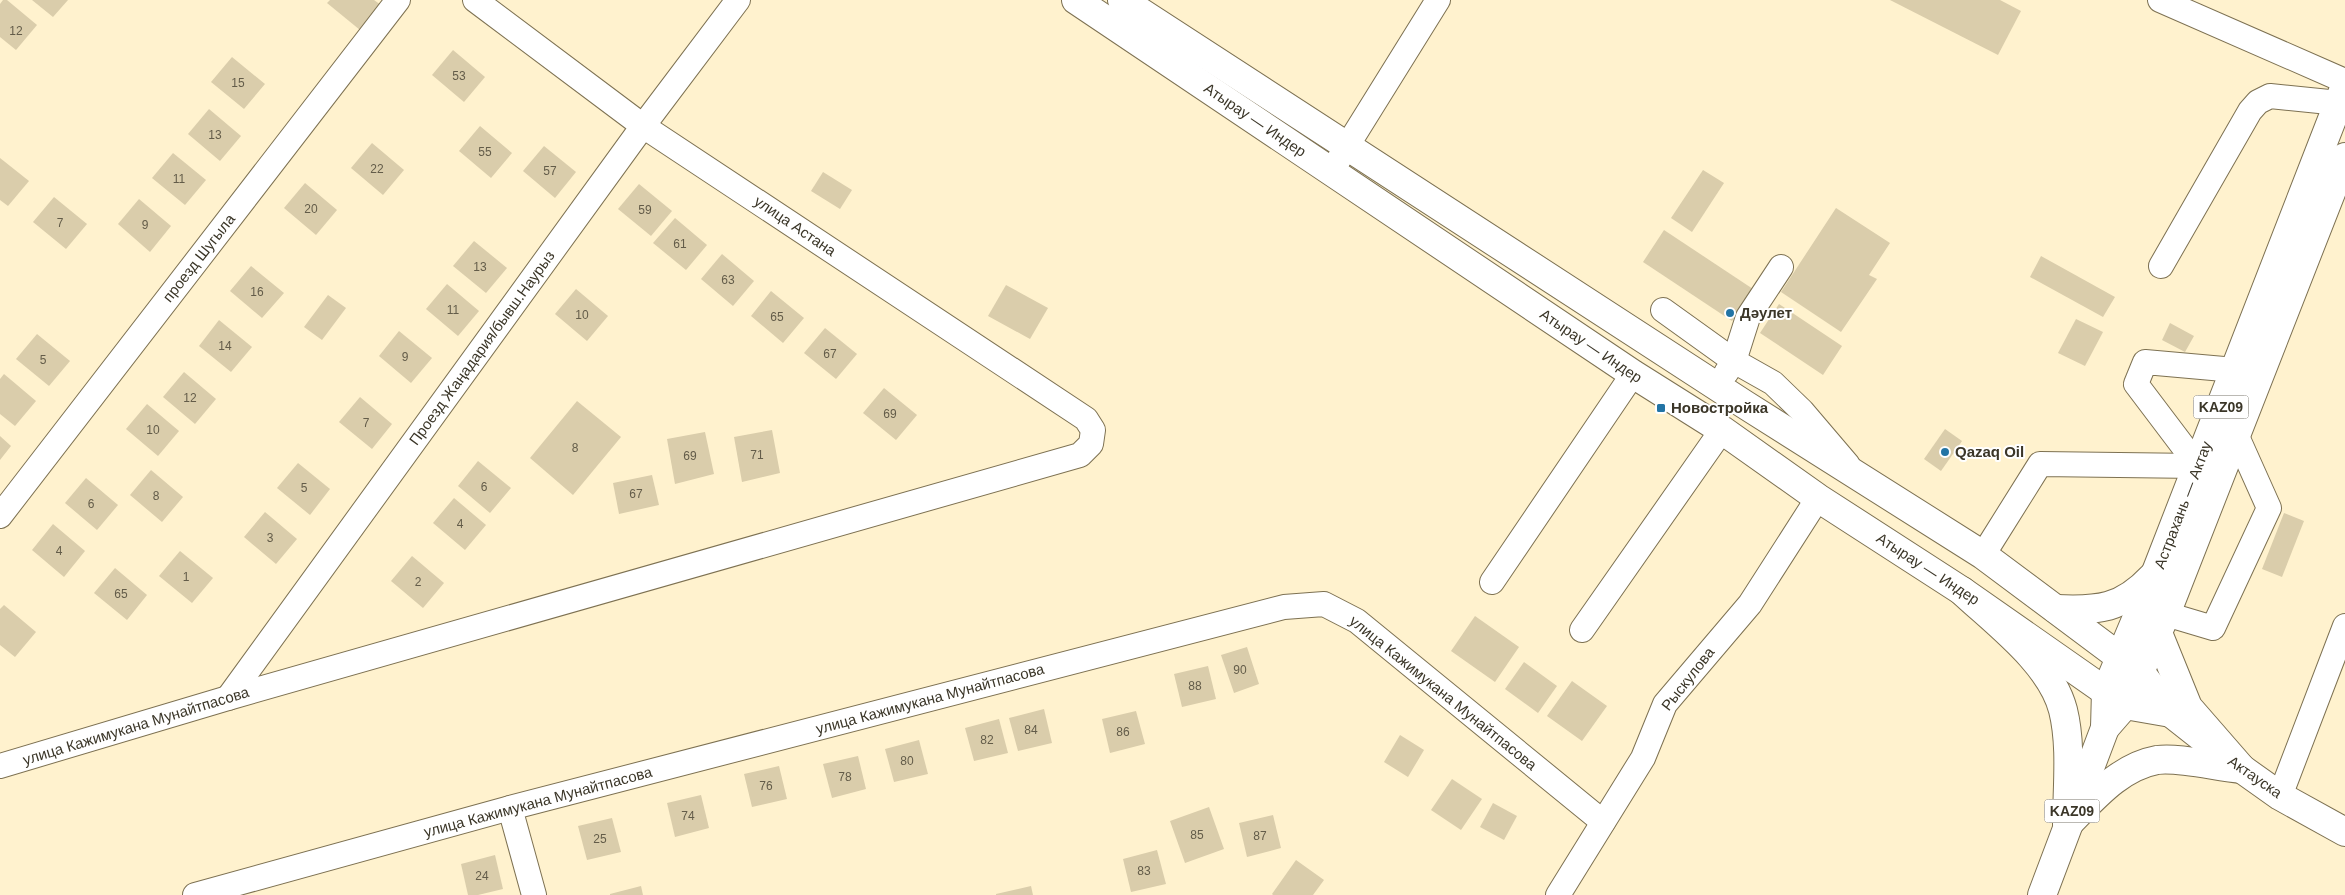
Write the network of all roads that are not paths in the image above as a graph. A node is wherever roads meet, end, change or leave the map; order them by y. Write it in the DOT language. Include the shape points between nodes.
graph roads {
  1 [pos="398,0"];
  2 [pos="475,0"];
  3 [pos="738,0"];
  4 [pos="1076,0"];
  5 [pos="1438,0"];
  6 [pos="2160,0"];
  7 [pos="1126,8"];
  8 [pos="2343,90"];
  9 [pos="643,126"];
  10 [pos="1347,145"];
  11 [pos="2345,157"];
  12 [pos="1331,172"];
  13 [pos="1781,266"];
  14 [pos="2161,266"];
  15 [pos="1663,310"];
  16 [pos="1734,361"];
  17 [pos="2235,370"];
  18 [pos="1633,374"];
  19 [pos="1719,387"];
  20 [pos="1722,430"];
  21 [pos="2235,432"];
  22 [pos="1080,455"];
  23 [pos="2198,466"];
  24 [pos="1857,475"];
  25 [pos="1818,498"];
  26 [pos="0,516"];
  27 [pos="1983,555"];
  28 [pos="2156,572"];
  29 [pos="1492,582"];
  30 [pos="1962,591"];
  31 [pos="2056,609"];
  32 [pos="2162,624"];
  33 [pos="2345,626"];
  34 [pos="1582,630"];
  35 [pos="2131,665"];
  36 [pos="228,698"];
  37 [pos="2116,698"];
  38 [pos="2171,713"];
  39 [pos="0,766"];
  40 [pos="2242,769"];
  41 [pos="2280,796"];
  42 [pos="510,808"];
  43 [pos="1603,822"];
  44 [pos="2067,825"];
  45 [pos="2345,832"];
  46 [pos="195,895"];
  47 [pos="534,895"];
  48 [pos="1558,895"];
  49 [pos="2042,895"];
  1 -- 26 [label="street, проезд Шугыла"];
  2 -- 9 [label="street, улица Астана"];
  3 -- 9 [label="street, Проезд Жаңадария/бывш.Наурыз"];
  4 -- 7 [label="main road, Атырау — Индер"];
  5 -- 10 [label="street"];
  6 -- 8 [label="street"];
  7 -- 10 [label="main road, Атырау — Индер"];
  7 -- 12 [label="main road, Атырау — Индер"];
  8 -- 14 [label="street" via="2270,96 2258,102"];
  8 -- 17 [label="main road, Астрахань — Актау / KAZ09"];
  9 -- 22 [label="street, улица Астана" via="1086,419 1093,430 1090,444"];
  9 -- 36 [label="street, Проезд Жаңадария/бывш.Наурыз"];
  10 -- 12 [label="street"];
  10 -- 19 [label="main road, Атырау — Индер"];
  11 -- 21 [label="main road, Астрахань — Актау / KAZ09"];
  12 -- 18 [label="main road, Атырау — Индер"];
  13 -- 16 [label="street" via="1748,317"];
  15 -- 16 [label="street"];
  16 -- 19 [label="street"];
  16 -- 24 [label="street" via="1773,383 1802,411"];
  17 -- 23 [label="main road, Астрахань — Актау / KAZ09"];
  17 -- 23 [label="street" via="2145,362 2136,384"];
  18 -- 20 [label="main road, Атырау — Индер"];
  18 -- 29 [label="street"];
  19 -- 24 [label="main road, Атырау — Индер"];
  20 -- 25 [label="main road, Атырау — Индер"];
  20 -- 34 [label="street"];
  21 -- 32 [label="main road, Астрахань — Актау / KAZ09"];
  21 -- 32 [label="street" via="2269,508 2213,628"];
  22 -- 36 [label="street, улица Кажимукана Мунайтпасова"];
  23 -- 27 [label="street" via="2040,464"];
  23 -- 28 [label="main road, Астрахань — Актау / KAZ09"];
  24 -- 27 [label="main road, Атырау — Индер"];
  25 -- 30 [label="main road, Атырау — Индер"];
  25 -- 43 [label="street, Рыскулова" via="1750,604 1665,704 1643,758"];
  27 -- 31 [label="main road, Атырау — Индер"];
  28 -- 31 [label="main road" via="2137,593 2116,604 2082,611"];
  28 -- 35 [label="main road, Астрахань — Актау / KAZ09"];
  30 -- 37 [label="main road, Атырау — Индер"];
  30 -- 44 [label="main road" via="2017,642 2054,688 2063,710 2067,746"];
  31 -- 35 [label="main road, Атырау — Индер"];
  32 -- 35 [label="main road, Астрахань — Актау / KAZ09"];
  32 -- 40 [label="main road" via="2188,707"];
  33 -- 41 [label="street"];
  35 -- 37 [label="main road, Астрахань — Актау / KAZ09"];
  35 -- 38 [label="main road, Актауска"];
  36 -- 39 [label="street, улица Кажимукана Мунайтпасова"];
  37 -- 38 [label="main road, Актауска"];
  37 -- 44 [label="main road, Астрахань — Актау / KAZ09"];
  38 -- 40 [label="main road, Актауска"];
  40 -- 41 [label="main road, Актауска"];
  40 -- 44 [label="main road" via="2157,760 2112,780"];
  41 -- 45 [label="main road, Актауска"];
  42 -- 43 [label="street, улица Кажимукана Мунайтпасова" via="1284,607 1324,604 1358,621"];
  42 -- 46 [label="street, улица Кажимукана Мунайтпасова"];
  42 -- 47 [label="street"];
  43 -- 48 [label="street, Рыскулова"];
  44 -- 49 [label="main road, Астрахань — Актау / KAZ09"];
}
